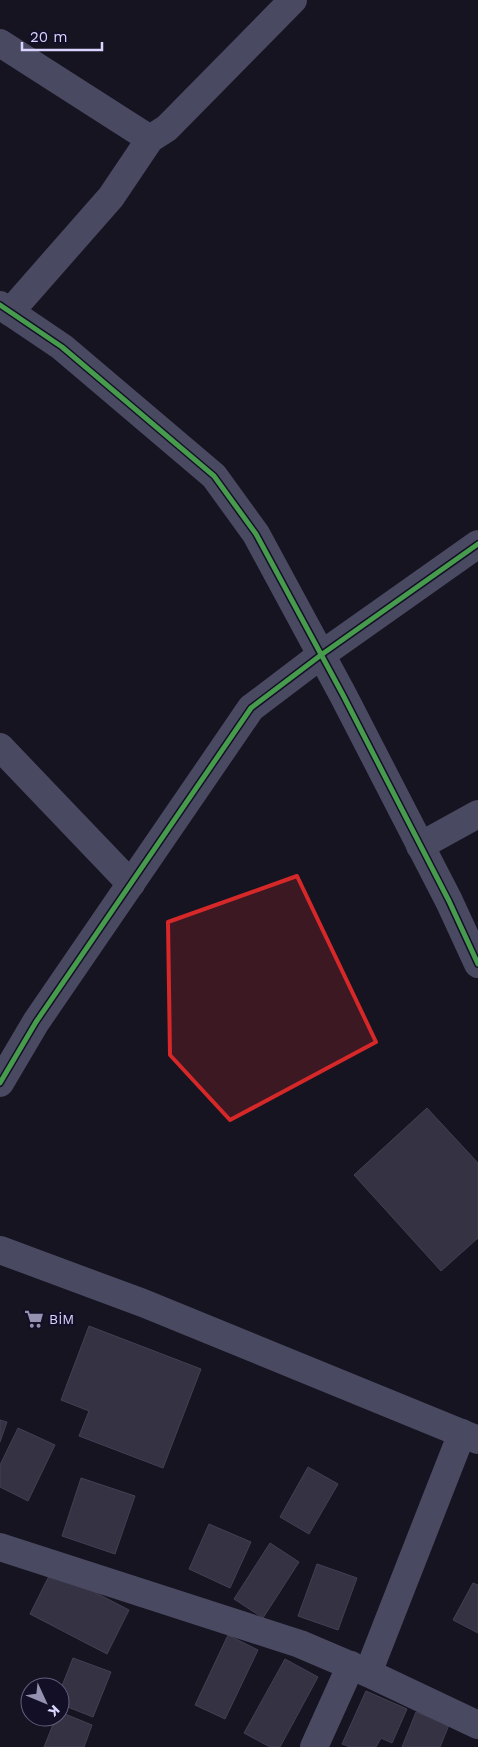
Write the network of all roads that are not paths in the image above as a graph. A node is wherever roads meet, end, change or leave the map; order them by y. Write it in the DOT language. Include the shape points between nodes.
graph roads {
  1 [pos="293,0"];
  2 [pos="0,43"];
  3 [pos="150,139"];
  4 [pos="5,308"];
  5 [pos="478,544"];
  6 [pos="321,655"];
  7 [pos="0,747"];
  8 [pos="478,814"];
  9 [pos="420,846"];
  10 [pos="131,884"];
  11 [pos="478,964"];
  12 [pos="0,1083"];
  13 [pos="0,1250"];
  14 [pos="470,1436"];
  15 [pos="0,1547"];
  16 [pos="359,1669"];
  17 [pos="478,1724"];
  18 [pos="314,1747"];
  1 -- 3 [label="street" via="167,128"];
  2 -- 3 [label="street"];
  3 -- 4 [label="street" via="111,197"];
  4 -- 6 [label="street" via="62,347 214,476 256,534"];
  5 -- 6 [label="street"];
  6 -- 9 [label="street"];
  6 -- 10 [label="street" via="251,708"];
  7 -- 10 [label="street"];
  8 -- 9 [label="street"];
  9 -- 11 [label="street"];
  10 -- 12 [label="street" via="36,1022"];
  13 -- 14 [label="street" via="143,1303"];
  14 -- 16 [label="street"];
  15 -- 16 [label="street" via="300,1644"];
  16 -- 17 [label="street"];
  16 -- 18 [label="street"];
}
